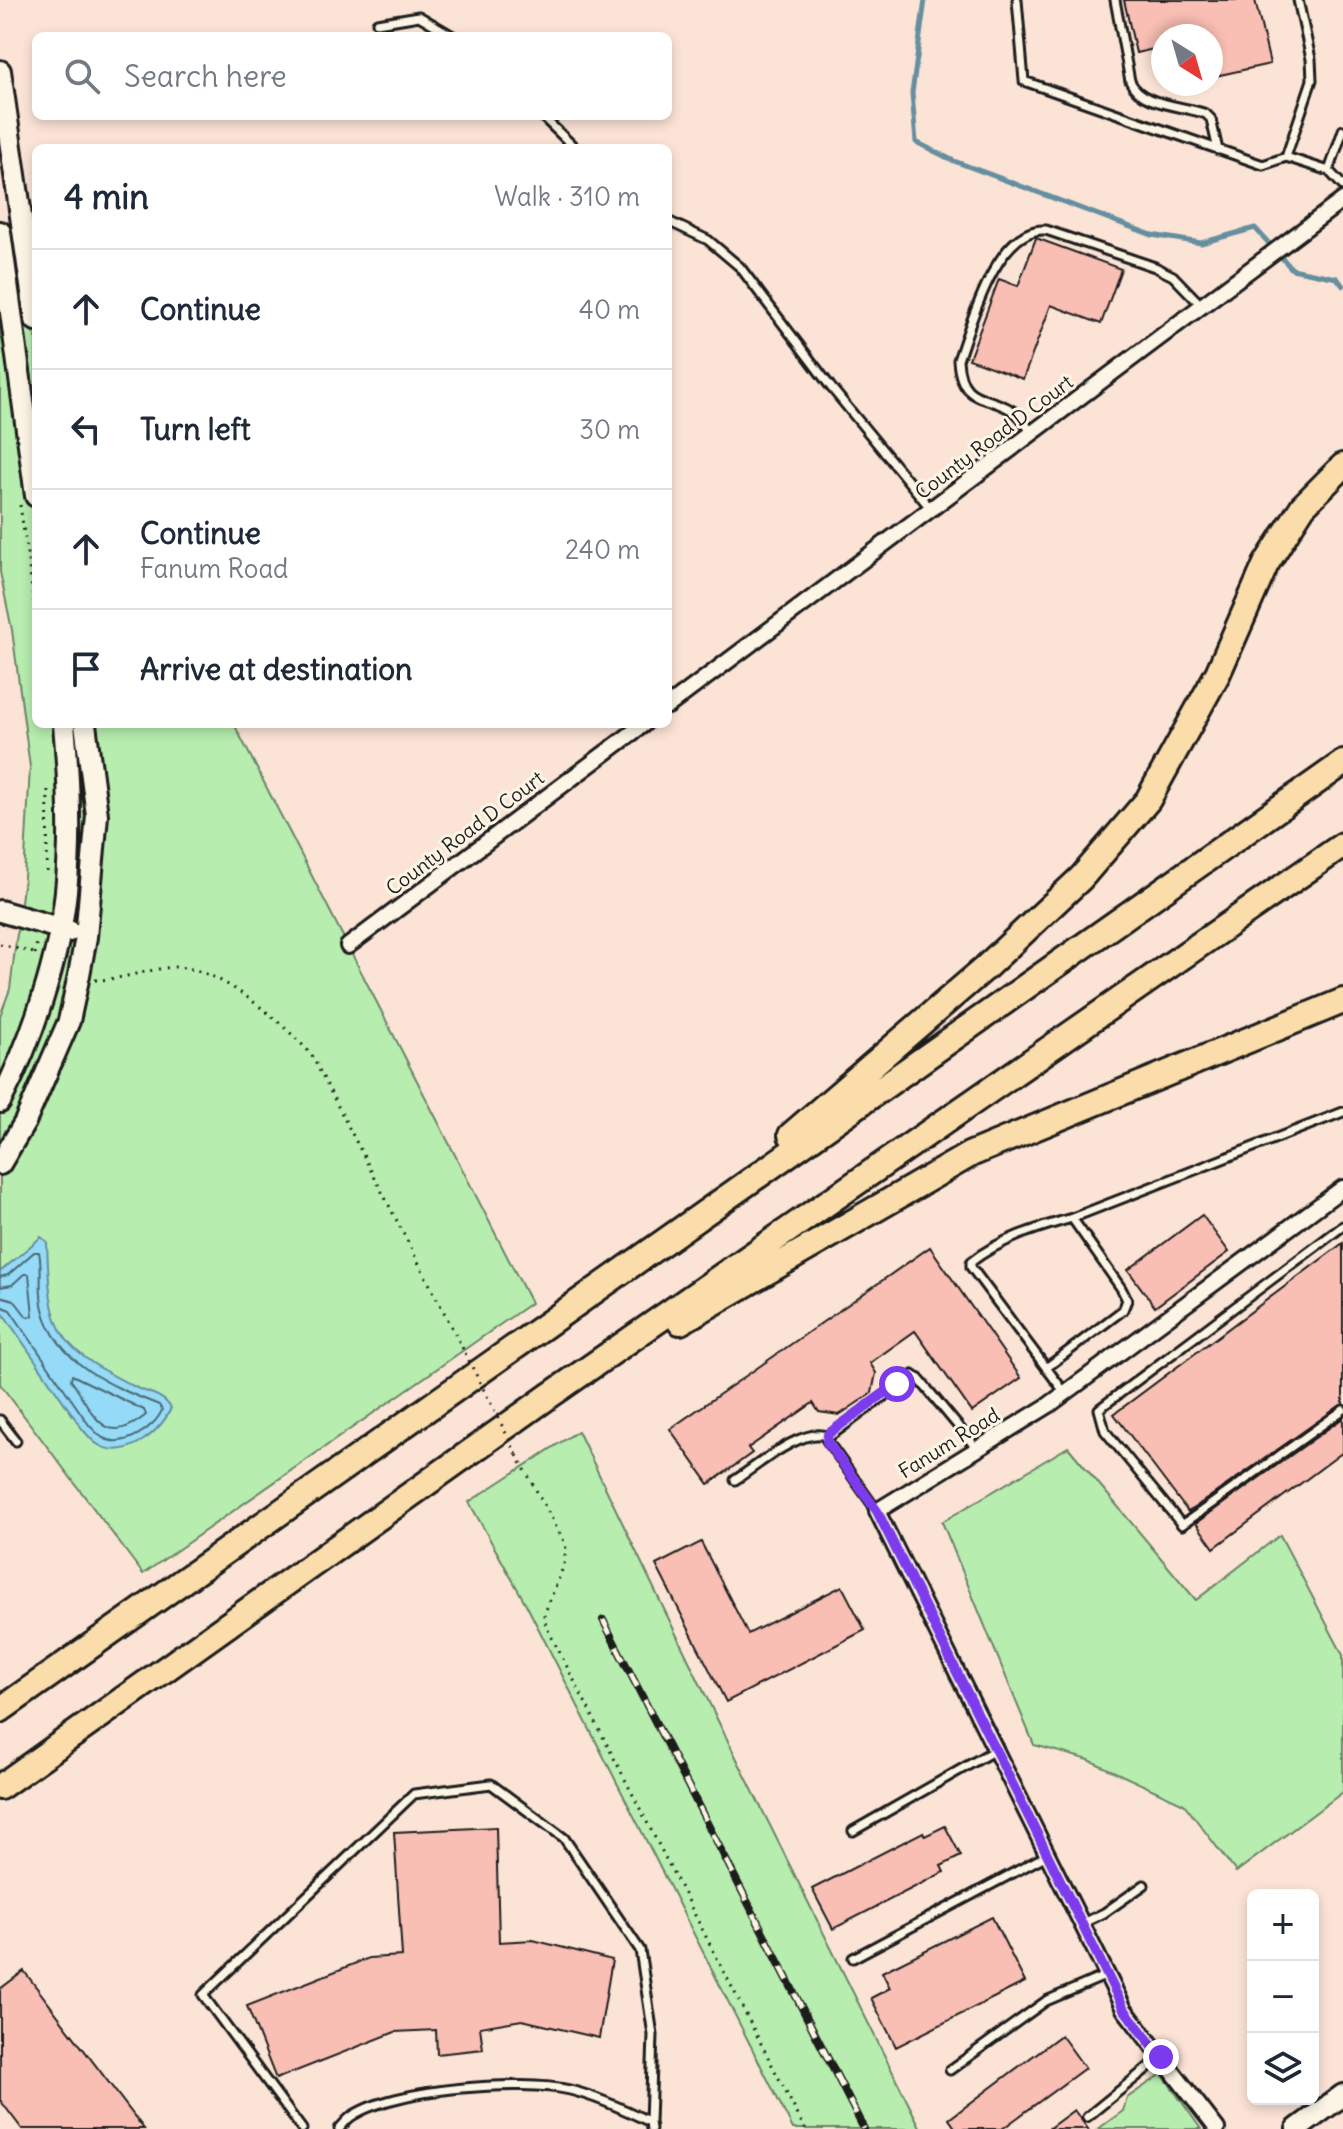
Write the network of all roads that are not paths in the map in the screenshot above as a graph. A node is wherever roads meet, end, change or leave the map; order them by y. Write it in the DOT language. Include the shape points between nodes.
graph roads {
  1 [pos="1017,0"];
  2 [pos="1115,0"];
  3 [pos="1298,0"];
  4 [pos="377,23"];
  5 [pos="446,32"];
  6 [pos="0,71"];
  7 [pos="546,120"];
  8 [pos="1343,130"];
  9 [pos="571,144"];
  10 [pos="1218,150"];
  11 [pos="1286,157"];
  12 [pos="1329,171"];
  13 [pos="1343,186"];
  14 [pos="1343,200"];
  15 [pos="672,223"];
  16 [pos="0,232"];
  17 [pos="32,292"];
  18 [pos="1202,306"];
  19 [pos="1032,433"];
  20 [pos="1343,466"];
  21 [pos="32,467"];
  22 [pos="1343,481"];
  23 [pos="1303,506"];
  24 [pos="931,509"];
  25 [pos="672,703"];
  26 [pos="64,728"];
  27 [pos="86,728"];
  28 [pos="639,728"];
  29 [pos="1343,763"];
  30 [pos="1343,845"];
  31 [pos="0,911"];
  32 [pos="50,925"];
  33 [pos="86,937"];
  34 [pos="348,946"];
  35 [pos="1343,1001"];
  36 [pos="0,1102"];
  37 [pos="1343,1112"];
  38 [pos="0,1164"];
  39 [pos="1343,1188"];
  40 [pos="1072,1218"];
  41 [pos="696,1219"];
  42 [pos="1343,1226"];
  43 [pos="1046,1368"];
  44 [pos="1065,1393"];
  45 [pos="549,1396"];
  46 [pos="1343,1410"];
  47 [pos="0,1420"];
  48 [pos="827,1436"];
  49 [pos="16,1441"];
  50 [pos="977,1449"];
  51 [pos="735,1480"];
  52 [pos="877,1511"];
  53 [pos="0,1710"];
  54 [pos="995,1750"];
  55 [pos="0,1787"];
  56 [pos="853,1831"];
  57 [pos="1047,1855"];
  58 [pos="1144,1885"];
  59 [pos="1081,1924"];
  60 [pos="853,1958"];
  61 [pos="1107,1975"];
  62 [pos="1161,2057"];
  63 [pos="950,2070"];
  64 [pos="1343,2095"];
  65 [pos="1087,2117"];
  66 [pos="651,2125"];
  67 [pos="302,2129"];
  68 [pos="339,2129"];
  69 [pos="1217,2129"];
  70 [pos="1297,2129"];
  1 -- 10 [label="lane" via="1024,81"];
  2 -- 10 [label="lane" via="1134,92 1206,114"];
  3 -- 11 [label="lane" via="1312,80"];
  4 -- 5 [label="lane" via="419,16"];
  6 -- 17 [label="street"];
  7 -- 9 [label="lane"];
  8 -- 12 [label="lane"];
  10 -- 11 [label="lane" via="1263,165"];
  11 -- 12 [label="lane"];
  12 -- 13 [label="lane"];
  14 -- 18 [label="street, County Road D Court"];
  15 -- 24 [label="lane" via="708,240 740,267"];
  16 -- 21 [label="street"];
  18 -- 19 [label="street, County Road D Court"];
  18 -- 19 [label="lane" via="1173,276 1155,267 1046,230 1035,229 1020,238 997,262 958,360 964,385 975,396 1016,413"];
  19 -- 24 [label="street, County Road D Court"];
  20 -- 23 [label="highway"];
  22 -- 23 [label="highway"];
  23 -- 41 [label="highway" via="1266,564 1218,673 1148,800 1081,878 996,958"];
  24 -- 25 [label="street, County Road D Court"];
  26 -- 32 [label="street" via="69,776 66,891"];
  27 -- 33 [label="street" via="97,815"];
  28 -- 34 [label="street, County Road D Court"];
  29 -- 41 [label="highway"];
  30 -- 45 [label="highway"];
  31 -- 32 [label="street"];
  32 -- 33 [label="street"];
  32 -- 36 [label="street" via="51,967 20,1064"];
  33 -- 38 [label="street" via="69,1021 25,1122"];
  35 -- 45 [label="highway" via="971,1154"];
  37 -- 40 [label="lane"];
  39 -- 44 [label="street, Fanum Road"];
  40 -- 43 [label="lane" via="1127,1300 1123,1310"];
  40 -- 43 [label="lane" via="1029,1231 971,1262"];
  41 -- 53 [label="highway"];
  42 -- 46 [label="lane" via="1099,1409 1105,1431 1182,1525"];
  43 -- 44 [label="lane"];
  44 -- 50 [label="street, Fanum Road"];
  45 -- 55 [label="highway"];
  47 -- 49 [label="lane"];
  48 -- 50 [label="lane" via="913,1375"];
  48 -- 51 [label="lane" via="817,1432 802,1437"];
  48 -- 52 [label="lane"];
  50 -- 52 [label="street, Fanum Road"];
  52 -- 54 [label="street"];
  54 -- 56 [label="lane"];
  54 -- 57 [label="street"];
  57 -- 59 [label="street"];
  57 -- 60 [label="lane"];
  58 -- 59 [label="lane"];
  59 -- 61 [label="street"];
  61 -- 62 [label="street" via="1124,2009"];
  61 -- 63 [label="lane" via="1046,2001"];
  62 -- 65 [label="lane"];
  62 -- 69 [label="street"];
  64 -- 70 [label="street"];
  66 -- 67 [label="lane" via="653,2035 640,1950 564,1838 491,1784 414,1794 203,1995"];
  66 -- 68 [label="lane" via="615,2104 567,2089 507,2086 433,2090 385,2102 352,2115"];
}
